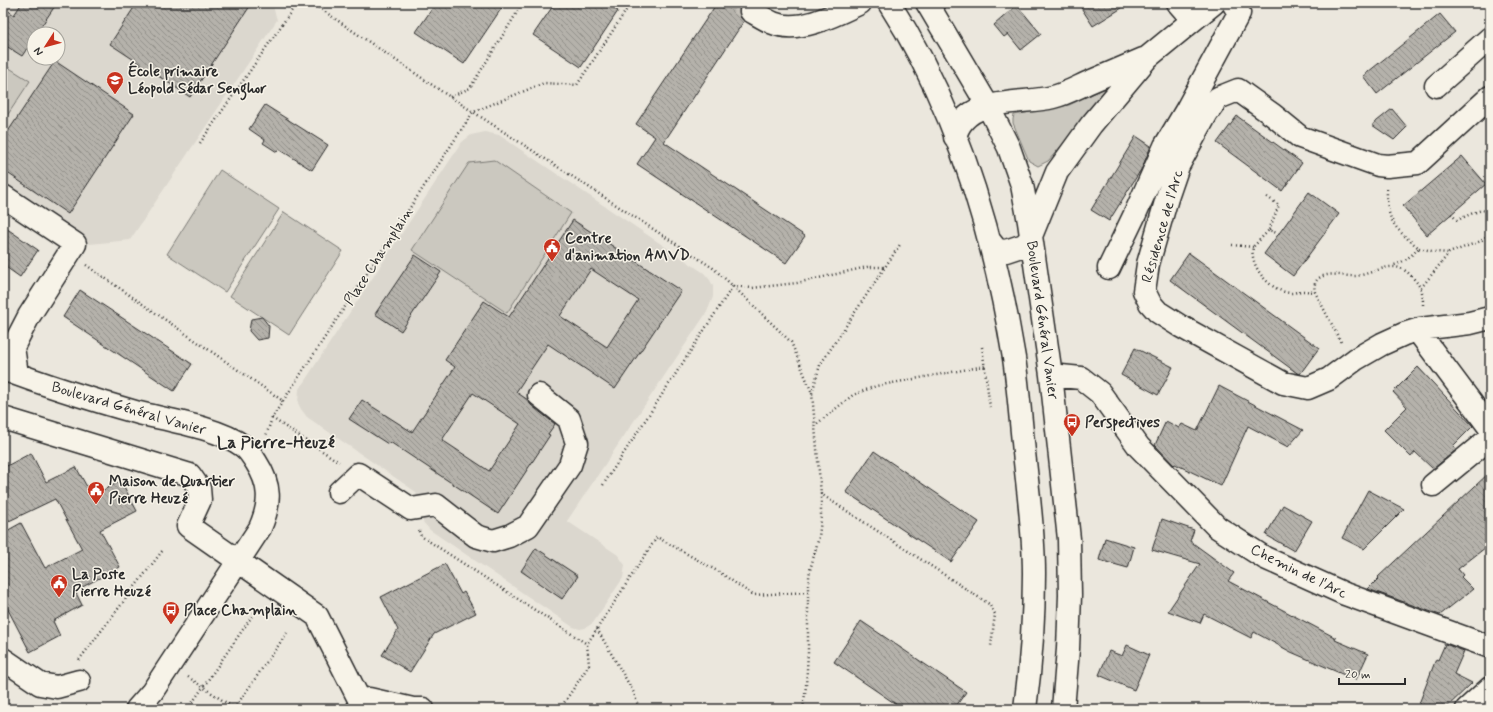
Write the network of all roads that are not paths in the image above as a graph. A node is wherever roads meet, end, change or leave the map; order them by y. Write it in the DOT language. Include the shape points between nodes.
graph roads {
  1 [pos="860,3"];
  2 [pos="889,3"];
  3 [pos="927,3"];
  4 [pos="1178,3"];
  5 [pos="1214,3"];
  6 [pos="1233,3"];
  7 [pos="751,11"];
  8 [pos="1192,19"];
  9 [pos="1490,38"];
  10 [pos="1148,57"];
  11 [pos="1436,86"];
  12 [pos="1490,98"];
  13 [pos="988,106"];
  14 [pos="955,137"];
  15 [pos="3,196"];
  16 [pos="1031,236"];
  17 [pos="989,240"];
  18 [pos="1109,268"];
  19 [pos="1490,318"];
  20 [pos="1418,330"];
  21 [pos="10,371"];
  22 [pos="1051,375"];
  23 [pos="539,395"];
  24 [pos="3,418"];
  25 [pos="1490,428"];
  26 [pos="1490,438"];
  27 [pos="1433,485"];
  28 [pos="339,492"];
  29 [pos="238,561"];
  30 [pos="1490,647"];
  31 [pos="3,659"];
  32 [pos="79,670"];
  33 [pos="1490,688"];
  34 [pos="362,705"];
  35 [pos="140,708"];
  36 [pos="423,709"];
  37 [pos="1025,709"];
  38 [pos="1062,709"];
  39 [pos="1467,709"];
  1 -- 7 [label="street" via="833,16 797,27 774,24"];
  2 -- 14 [label="street" via="918,52"];
  3 -- 13 [label="street, Boulevard Général Vanier"];
  4 -- 8 [label="street"];
  5 -- 8 [label="street"];
  6 -- 18 [label="street" via="1239,13 1165,146"];
  8 -- 10 [label="street"];
  9 -- 11 [label="street"];
  10 -- 13 [label="street" via="1052,97"];
  10 -- 16 [label="street" via="1091,125 1061,166"];
  12 -- 20 [label="street, Résidence de l'Arc" via="1418,163 1387,166 1300,137 1238,90 1218,98 1207,113 1178,166 1167,198 1148,264 1144,291 1150,303 1158,312 1180,326 1284,383 1308,388 1329,379 1351,362 1382,344"];
  13 -- 14 [label="street" via="966,119"];
  13 -- 16 [label="street, Boulevard Général Vanier" via="1009,148 1019,178"];
  14 -- 17 [label="street"];
  15 -- 21 [label="street" via="75,244 29,316 13,347"];
  16 -- 17 [label="street" via="1024,245 1006,251 997,250"];
  16 -- 22 [label="street, Boulevard Général Vanier"];
  17 -- 37 [label="street" via="1014,360 1031,524 1034,573"];
  19 -- 20 [label="street, Résidence de l'Arc"];
  20 -- 25 [label="street"];
  21 -- 29 [label="street, Boulevard Général Vanier" via="116,406 215,432 243,446 258,447 268,493 266,514 260,528"];
  22 -- 30 [label="street, Chemin de l'Arc" via="1081,378 1100,393 1139,447 1216,527 1265,558 1345,594"];
  22 -- 38 [label="street, Boulevard Général Vanier" via="1069,539 1068,649"];
  23 -- 28 [label="street" via="569,419 577,443 570,464 528,526 509,536 493,541 476,536 436,505 411,509 358,474"];
  24 -- 29 [label="street" via="190,475 199,488 200,500 188,526"];
  26 -- 27 [label="street"];
  29 -- 34 [label="street" via="317,616"];
  29 -- 35 [label="street"];
  31 -- 32 [label="street" via="40,684 57,687"];
  33 -- 39 [label="street"];
  34 -- 36 [label="street" via="369,699"];
}
